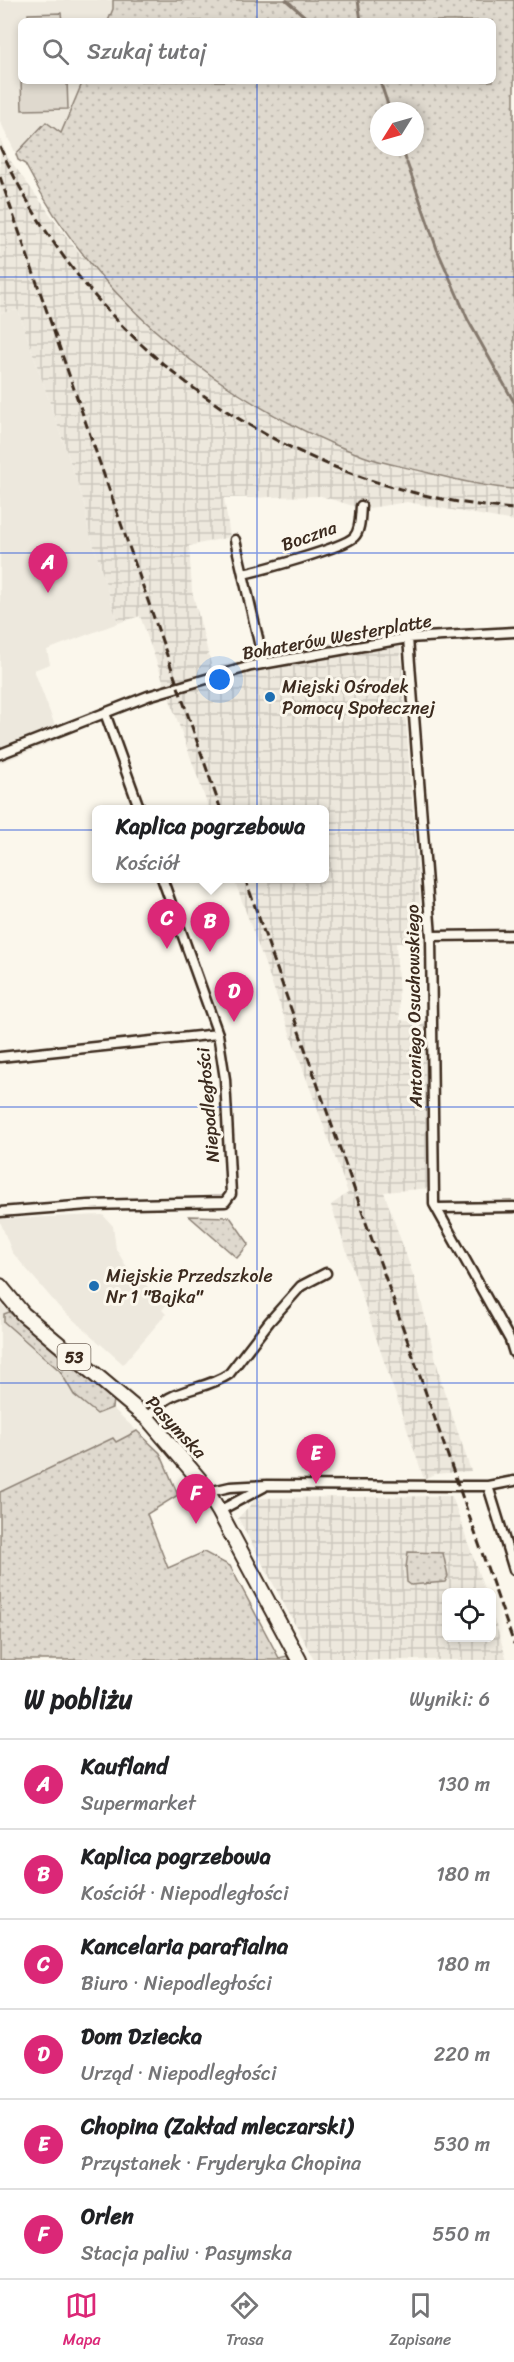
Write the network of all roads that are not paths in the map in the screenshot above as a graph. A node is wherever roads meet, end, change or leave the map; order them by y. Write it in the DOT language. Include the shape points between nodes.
graph roads {
  1 [pos="361,506"];
  2 [pos="235,540"];
  3 [pos="243,574"];
  4 [pos="514,632"];
  5 [pos="408,638"];
  6 [pos="264,663"];
  7 [pos="105,713"];
  8 [pos="0,754"];
  9 [pos="138,805"];
  10 [pos="163,883"];
  11 [pos="514,935"];
  12 [pos="431,936"];
  13 [pos="218,1034"];
  14 [pos="0,1057"];
  15 [pos="514,1207"];
  16 [pos="438,1208"];
  17 [pos="0,1212"];
  18 [pos="326,1273"];
  19 [pos="0,1286"];
  20 [pos="514,1353"];
  21 [pos="148,1419"];
  22 [pos="514,1481"];
  23 [pos="267,1485"];
  24 [pos="488,1486"];
  25 [pos="208,1492"];
  26 [pos="219,1511"];
  27 [pos="514,1570"];
  28 [pos="299,1660"];
  1 -- 3 [label="street, Boczna" via="358,531 350,540"];
  2 -- 3 [label="street"];
  3 -- 6 [label="street"];
  4 -- 5 [label="street, Bohaterów Westerplatte"];
  5 -- 6 [label="street, Bohaterów Westerplatte"];
  5 -- 12 [label="street, Antoniego Osuchowskiego"];
  6 -- 7 [label="street, Bohaterów Westerplatte" via="168,689"];
  7 -- 8 [label="street, Bohaterów Westerplatte"];
  7 -- 9 [label="street"];
  10 -- 13 [label="street, Niepodległości"];
  11 -- 12 [label="street"];
  12 -- 16 [label="street, Antoniego Osuchowskiego" via="434,1199"];
  13 -- 14 [label="street"];
  13 -- 17 [label="street, Niepodległości" via="225,1079 231,1194 225,1202 88,1205"];
  15 -- 16 [label="street"];
  16 -- 20 [label="street, Antoniego Osuchowskiego"];
  18 -- 21 [label="street" via="302,1286 229,1374 163,1401"];
  19 -- 21 [label="main road, Pasymska / 53" via="22,1314"];
  21 -- 25 [label="main road, Pasymska / 53"];
  22 -- 24 [label="street"];
  23 -- 24 [label="street"];
  23 -- 25 [label="street"];
  23 -- 26 [label="street"];
  24 -- 27 [label="street"];
  25 -- 26 [label="main road, Pasymska / 53"];
  26 -- 28 [label="main road, Pasymska / 53"];
}
